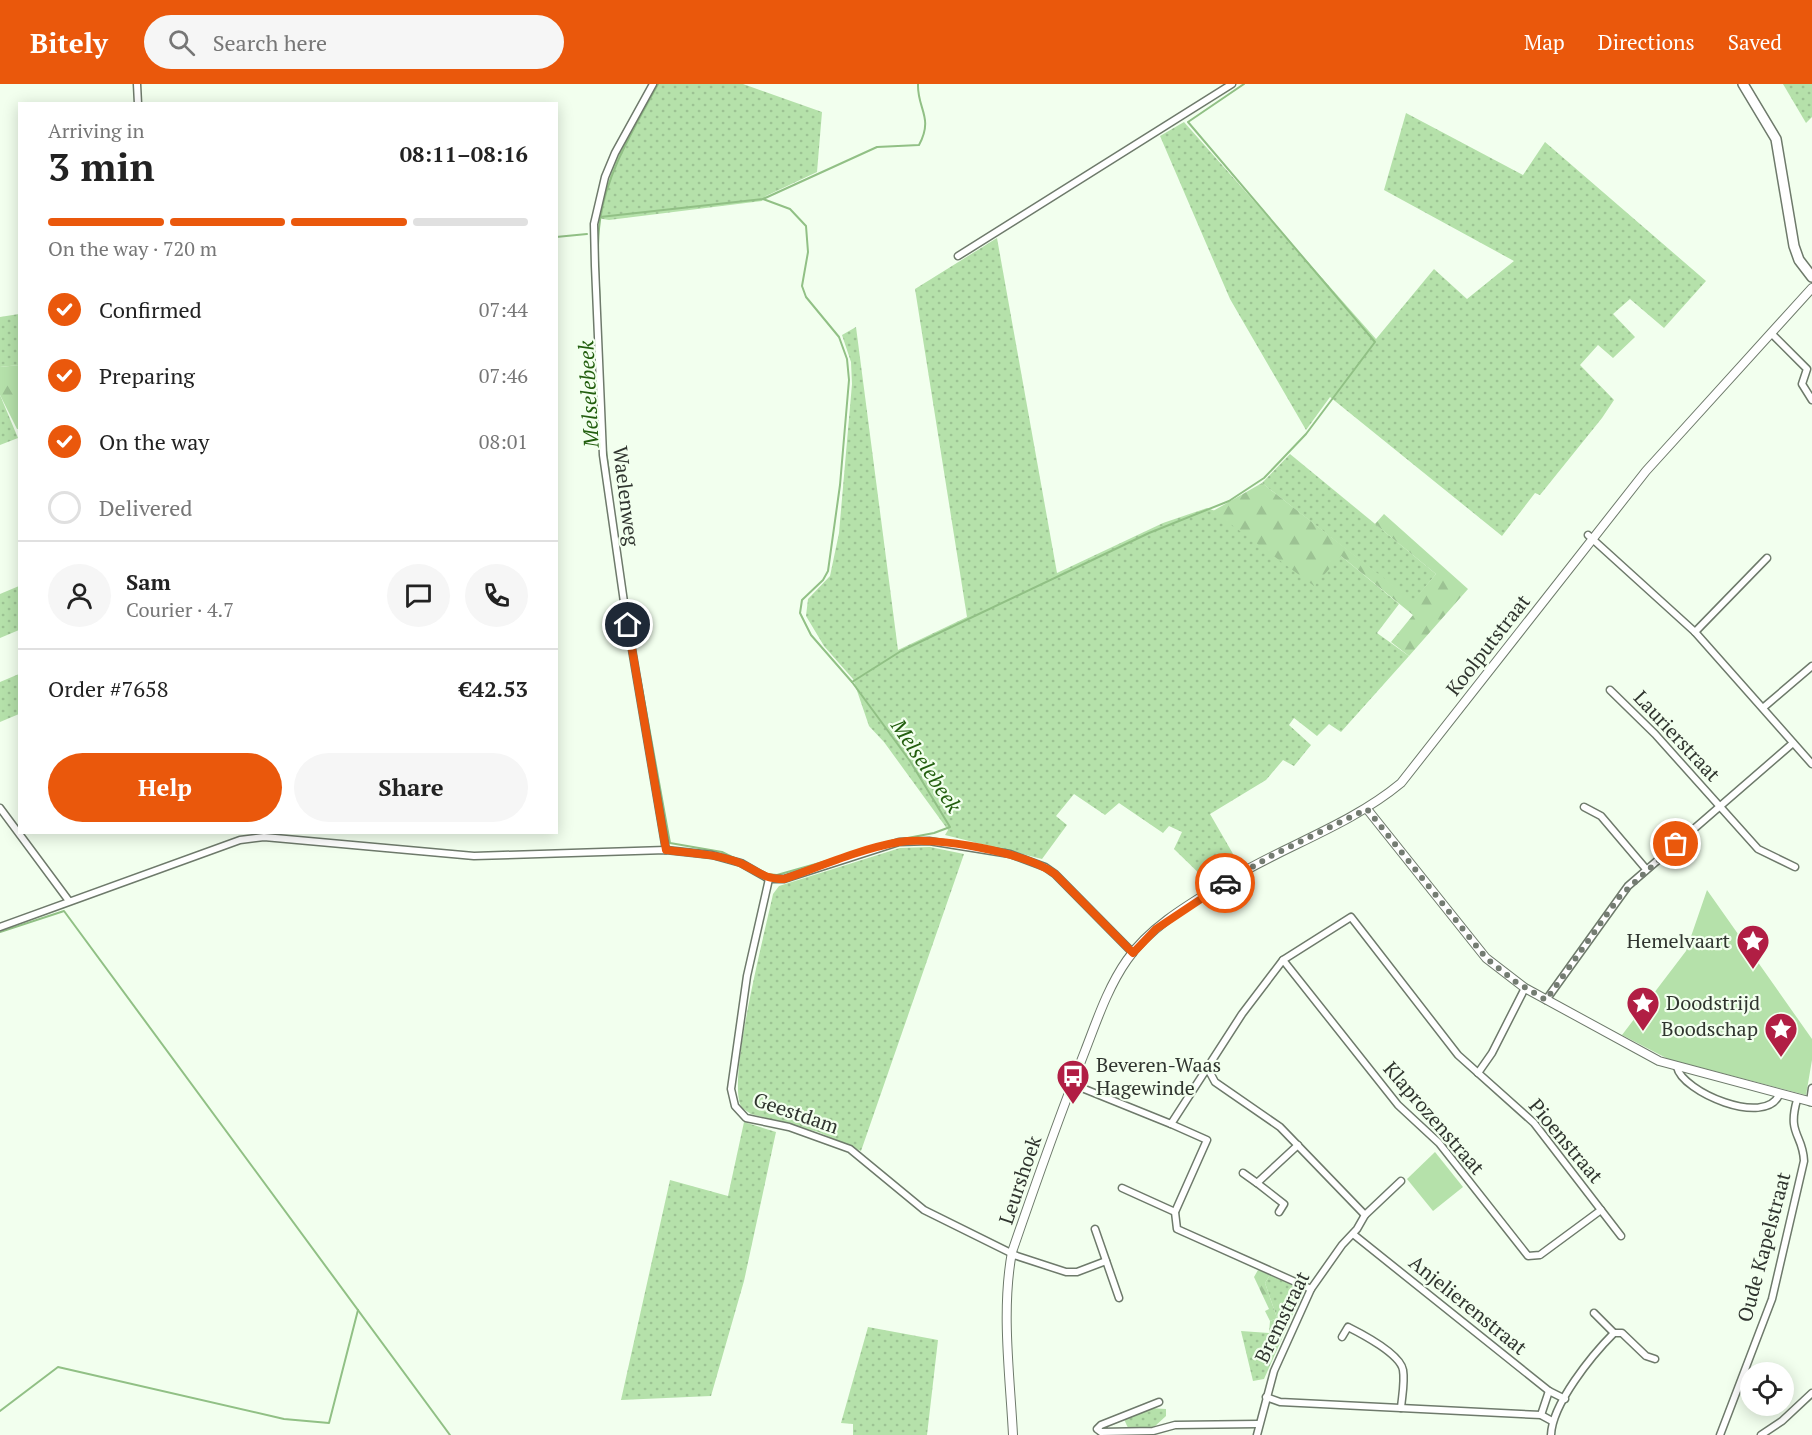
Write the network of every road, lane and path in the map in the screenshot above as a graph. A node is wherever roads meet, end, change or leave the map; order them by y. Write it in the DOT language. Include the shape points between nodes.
graph roads {
  1 [pos="137,84"];
  2 [pos="653,84"];
  3 [pos="1232,84"];
  4 [pos="1743,84"];
  5 [pos="138,102"];
  6 [pos="958,256"];
  7 [pos="1812,277"];
  8 [pos="1812,288"];
  9 [pos="1771,333"];
  10 [pos="1810,367"];
  11 [pos="1812,400"];
  12 [pos="1590,536"];
  13 [pos="1767,558"];
  14 [pos="1695,632"];
  15 [pos="1812,666"];
  16 [pos="1610,690"];
  17 [pos="1764,707"];
  18 [pos="1793,743"];
  19 [pos="1812,764"];
  20 [pos="1720,806"];
  21 [pos="0,807"];
  22 [pos="1584,807"];
  23 [pos="1367,809"];
  24 [pos="18,832"];
  25 [pos="20,834"];
  26 [pos="238,834"];
  27 [pos="240,840"];
  28 [pos="666,850"];
  29 [pos="1795,867"];
  30 [pos="1646,869"];
  31 [pos="769,879"];
  32 [pos="69,901"];
  33 [pos="0,927"];
  34 [pos="1133,953"];
  35 [pos="1283,960"];
  36 [pos="1525,988"];
  37 [pos="1546,1000"];
  38 [pos="1207,1067"];
  39 [pos="1677,1067"];
  40 [pos="1478,1073"];
  41 [pos="1072,1084"];
  42 [pos="1812,1088"];
  43 [pos="1779,1095"];
  44 [pos="1797,1100"];
  45 [pos="1811,1102"];
  46 [pos="1171,1124"];
  47 [pos="1298,1145"];
  48 [pos="1243,1173"];
  49 [pos="1401,1181"];
  50 [pos="1257,1183"];
  51 [pos="1122,1188"];
  52 [pos="1601,1210"];
  53 [pos="1175,1212"];
  54 [pos="1279,1212"];
  55 [pos="1365,1215"];
  56 [pos="1095,1229"];
  57 [pos="1353,1234"];
  58 [pos="1621,1236"];
  59 [pos="1012,1252"];
  60 [pos="1106,1261"];
  61 [pos="1311,1289"];
  62 [pos="1119,1298"];
  63 [pos="1594,1313"];
  64 [pos="1614,1333"];
  65 [pos="1342,1337"];
  66 [pos="1655,1359"];
  67 [pos="1549,1391"];
  68 [pos="1812,1393"];
  69 [pos="1266,1397"];
  70 [pos="1565,1399"];
  71 [pos="1159,1402"];
  72 [pos="1401,1408"];
  73 [pos="1541,1415"];
  74 [pos="1552,1421"];
  75 [pos="1258,1424"];
  76 [pos="1013,1435"];
  77 [pos="1257,1435"];
  78 [pos="1551,1435"];
  79 [pos="1720,1435"];
  80 [pos="1761,1435"];
  1 -- 5 [label="street"];
  2 -- 28 [label="street, Waelenweg" via="604,177 594,224 603,455"];
  3 -- 6 [label="street"];
  4 -- 7 [label="main road" via="1776,139 1794,246"];
  8 -- 9 [label="street, Koolputstraat"];
  9 -- 10 [label="street"];
  9 -- 12 [label="street, Koolputstraat"];
  10 -- 11 [label="street" via="1802,384"];
  12 -- 14 [label="street"];
  12 -- 23 [label="street, Koolputstraat" via="1401,783"];
  13 -- 14 [label="street"];
  14 -- 17 [label="street"];
  15 -- 17 [label="street"];
  16 -- 20 [label="street, Laurierstraat"];
  17 -- 18 [label="street"];
  18 -- 19 [label="street"];
  18 -- 20 [label="street, Laurierstraat"];
  20 -- 29 [label="street, Laurierstraat" via="1758,849"];
  20 -- 30 [label="street, Laurierstraat"];
  21 -- 24 [label="street"];
  22 -- 30 [label="street" via="1601,816"];
  23 -- 34 [label="street, Koolputstraat" via="1232,878 1156,929"];
  23 -- 36 [label="street" via="1486,958"];
  25 -- 32 [label="street"];
  26 -- 27 [label="street"];
  27 -- 28 [label="street" via="264,837 474,856"];
  27 -- 32 [label="street"];
  28 -- 31 [label="street" via="712,855"];
  30 -- 37 [label="street, Laurierstraat" via="1620,896"];
  31 -- 34 [label="street" via="784,879 899,842 929,841 1010,855 1055,874"];
  31 -- 59 [label="street, Geestdam" via="747,976 732,1089 735,1106 746,1118 789,1127 850,1149 924,1210"];
  32 -- 33 [label="street"];
  34 -- 41 [label="street, Leurshoek" via="1109,990"];
  35 -- 38 [label="street"];
  35 -- 40 [label="street, Pioenstraat" via="1351,917 1458,1055"];
  35 -- 52 [label="street, Klaprozenstraat" via="1398,1105 1439,1143 1528,1256 1540,1255"];
  36 -- 37 [label="street"];
  36 -- 40 [label="street"];
  37 -- 39 [label="street" via="1637,1052"];
  38 -- 46 [label="street"];
  38 -- 47 [label="street" via="1215,1082 1258,1109"];
  39 -- 43 [label="street"];
  39 -- 43 [label="street" via="1693,1085 1736,1107 1760,1108 1774,1103"];
  40 -- 52 [label="street, Pioenstraat" via="1534,1123"];
  41 -- 46 [label="street"];
  41 -- 59 [label="street, Leurshoek"];
  42 -- 45 [label="street"];
  43 -- 44 [label="street"];
  44 -- 45 [label="street"];
  44 -- 79 [label="street, Oude Kapelstraat" via="1794,1133 1804,1161 1772,1299"];
  46 -- 53 [label="street" via="1207,1140"];
  47 -- 50 [label="street"];
  47 -- 55 [label="street"];
  48 -- 50 [label="street"];
  49 -- 55 [label="street, Bremstraat"];
  50 -- 54 [label="street" via="1284,1204"];
  51 -- 53 [label="street"];
  52 -- 58 [label="street, Pioenstraat"];
  53 -- 61 [label="street" via="1174,1223 1182,1232"];
  55 -- 57 [label="street, Bremstraat"];
  56 -- 60 [label="street"];
  57 -- 61 [label="street, Bremstraat"];
  57 -- 67 [label="street, Anjelierenstraat"];
  59 -- 60 [label="street, Geestdam" via="1030,1262 1066,1272"];
  59 -- 76 [label="street, Leurshoek" via="1009,1344"];
  60 -- 62 [label="street"];
  61 -- 69 [label="street, Bremstraat"];
  63 -- 64 [label="street"];
  64 -- 66 [label="street" via="1622,1333 1646,1356"];
  64 -- 70 [label="street" via="1584,1365"];
  65 -- 72 [label="street" via="1345,1326 1377,1344 1402,1366"];
  67 -- 70 [label="street, Anjelierenstraat"];
  67 -- 73 [label="street"];
  68 -- 80 [label="street"];
  69 -- 72 [label="street" via="1280,1402"];
  69 -- 75 [label="street, Bremstraat"];
  70 -- 74 [label="street"];
  71 -- 75 [label="street" via="1097,1430"];
  72 -- 73 [label="street"];
  73 -- 74 [label="street"];
  74 -- 78 [label="street"];
  75 -- 77 [label="street, Bremstraat"];
}
